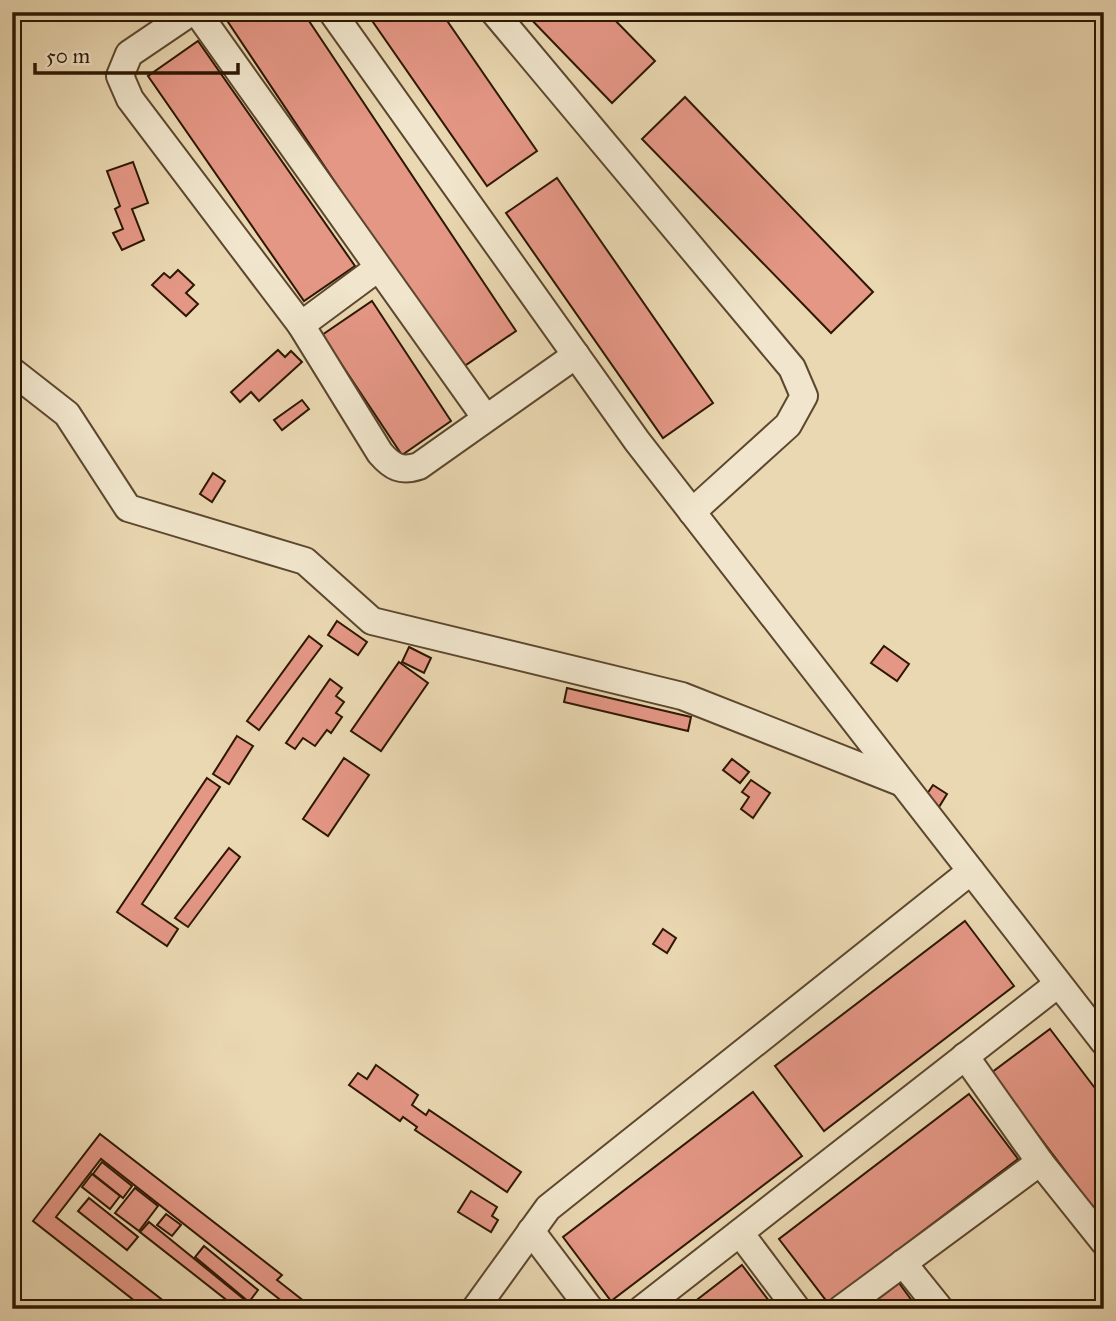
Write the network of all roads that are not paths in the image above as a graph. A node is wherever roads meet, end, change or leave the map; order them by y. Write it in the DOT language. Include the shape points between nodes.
graph roads {
  1 [pos="191,12"];
  2 [pos="197,12"];
  3 [pos="332,12"];
  4 [pos="494,12"];
  5 [pos="378,268"];
  6 [pos="301,325"];
  7 [pos="576,355"];
  8 [pos="12,371"];
  9 [pos="485,417"];
  10 [pos="692,512"];
  11 [pos="902,783"];
  12 [pos="971,871"];
  13 [pos="1058,984"];
  14 [pos="1104,1042"];
  15 [pos="965,1056"];
  16 [pos="1040,1162"];
  17 [pos="531,1231"];
  18 [pos="740,1233"];
  19 [pos="1104,1242"];
  20 [pos="903,1263"];
  21 [pos="649,1307"];
  22 [pos="475,1309"];
  23 [pos="590,1309"];
  24 [pos="797,1309"];
  25 [pos="841,1309"];
  26 [pos="940,1309"];
  1 -- 6 [label="street" via="129,54 120,76 130,99"];
  2 -- 5 [label="street"];
  3 -- 7 [label="street"];
  4 -- 10 [label="street" via="792,368 803,396 788,425"];
  5 -- 6 [label="street"];
  5 -- 9 [label="street"];
  6 -- 9 [label="street" via="380,453 400,469 419,466"];
  7 -- 9 [label="street"];
  7 -- 10 [label="street"];
  8 -- 11 [label="street" via="66,414 128,508 305,561 372,621 682,696"];
  10 -- 11 [label="street"];
  11 -- 12 [label="street"];
  12 -- 13 [label="street"];
  12 -- 17 [label="street" via="548,1208"];
  13 -- 14 [label="street"];
  13 -- 15 [label="street"];
  15 -- 16 [label="street"];
  15 -- 18 [label="street"];
  16 -- 19 [label="street"];
  16 -- 20 [label="street"];
  17 -- 22 [label="street"];
  17 -- 23 [label="street"];
  18 -- 21 [label="street"];
  18 -- 24 [label="street"];
  20 -- 25 [label="street"];
  20 -- 26 [label="street"];
}
